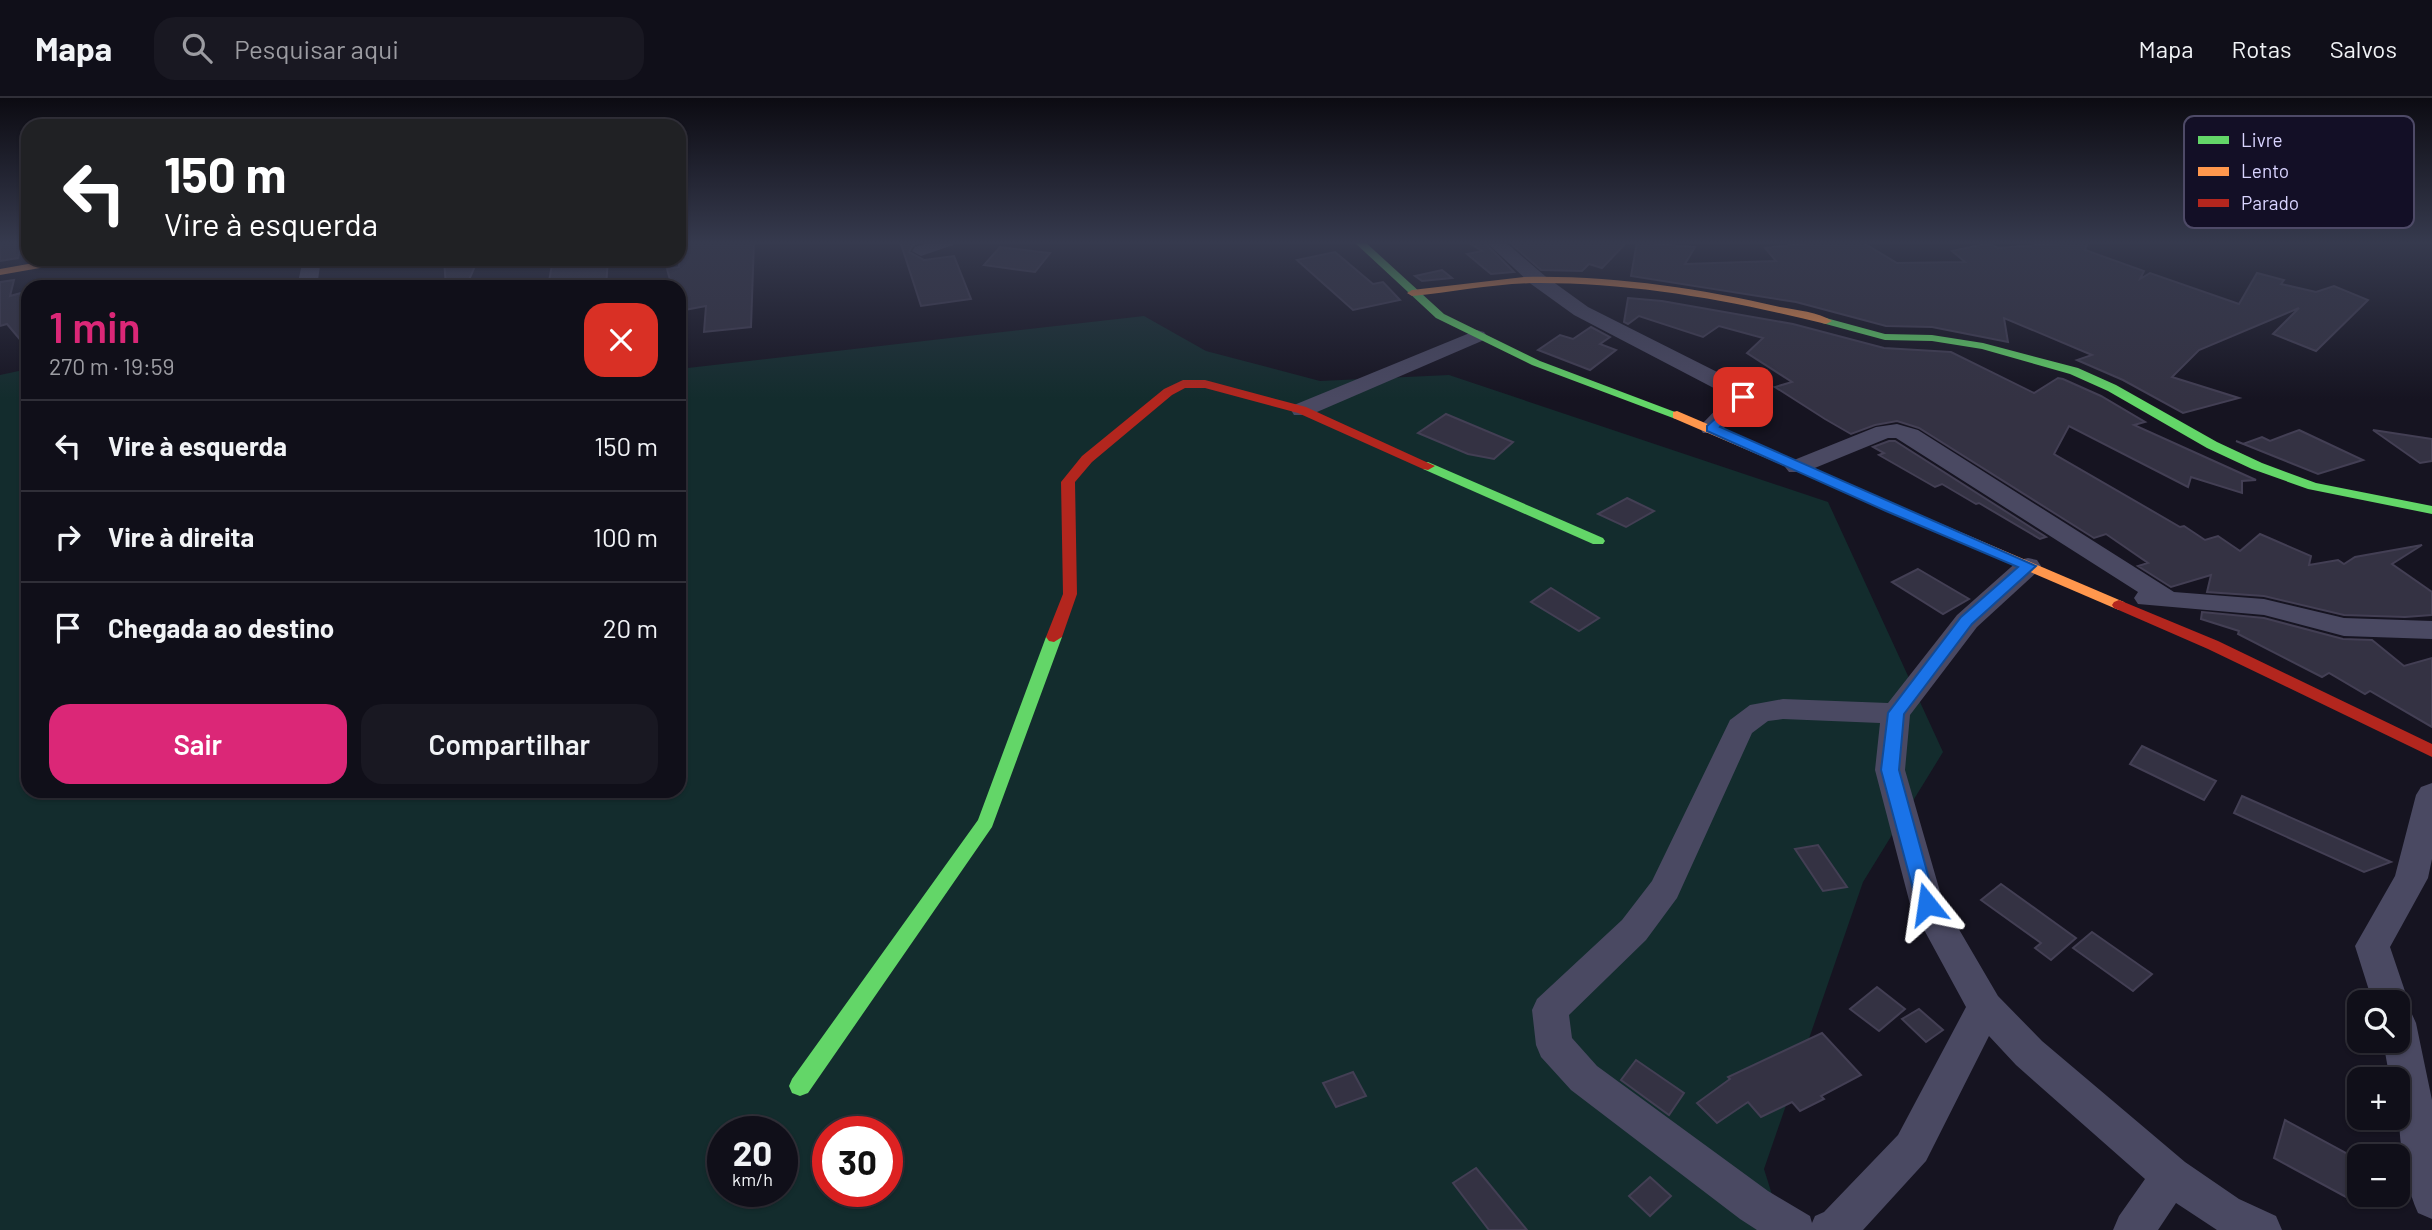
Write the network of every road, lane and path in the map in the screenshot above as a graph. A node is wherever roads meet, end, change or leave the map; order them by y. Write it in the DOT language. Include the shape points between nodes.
graph roads {
  1 [pos="1413,294"];
  2 [pos="1557,294"];
  3 [pos="1684,294"];
  4 [pos="1477,336"];
  5 [pos="1302,410"];
  6 [pos="1711,428"];
  7 [pos="1797,467"];
  8 [pos="2432,510"];
  9 [pos="1598,541"];
  10 [pos="2028,566"];
  11 [pos="2101,597"];
  12 [pos="2165,598"];
  13 [pos="2432,630"];
  14 [pos="1896,713"];
  15 [pos="2432,751"];
  16 [pos="2432,795"];
  17 [pos="2387,990"];
  18 [pos="1985,1007"];
  19 [pos="2404,1053"];
  20 [pos="800,1086"];
  21 [pos="2171,1176"];
  22 [pos="2432,1199"];
  23 [pos="1795,1230"];
  24 [pos="1830,1230"];
  25 [pos="2134,1230"];
  26 [pos="2261,1230"];
  1 -- 4 [label="street" via="1440,316"];
  2 -- 6 [label="street" via="1581,311 1737,391 1743,397"];
  3 -- 8 [label="street" via="1796,313 1885,337 1983,346 2074,371 2212,445 2269,470 2313,486"];
  4 -- 5 [label="street"];
  4 -- 6 [label="street" via="1536,363"];
  5 -- 9 [label="street"];
  5 -- 20 [label="street" via="1205,383 1183,384 1087,459 1068,482 1070,594 986,822"];
  6 -- 7 [label="street"];
  7 -- 10 [label="street"];
  7 -- 12 [label="street" via="1884,432 1910,435"];
  10 -- 11 [label="street"];
  10 -- 14 [label="street" via="1967,621"];
  11 -- 12 [label="street"];
  11 -- 15 [label="street"];
  12 -- 13 [label="street" via="2264,607 2344,627"];
  14 -- 18 [label="street" via="1890,770 1927,904"];
  14 -- 23 [label="street" via="1783,709 1760,712 1740,727 1665,889 1634,930 1550,1010 1554,1045 1584,1078 1754,1205"];
  16 -- 17 [label="street" via="2411,878 2372,946"];
  18 -- 21 [label="street" via="2029,1053"];
  18 -- 24 [label="street" via="1912,1148 1839,1226"];
  19 -- 22 [label="street"];
  21 -- 25 [label="street"];
  21 -- 26 [label="street" via="2225,1213"];
}
